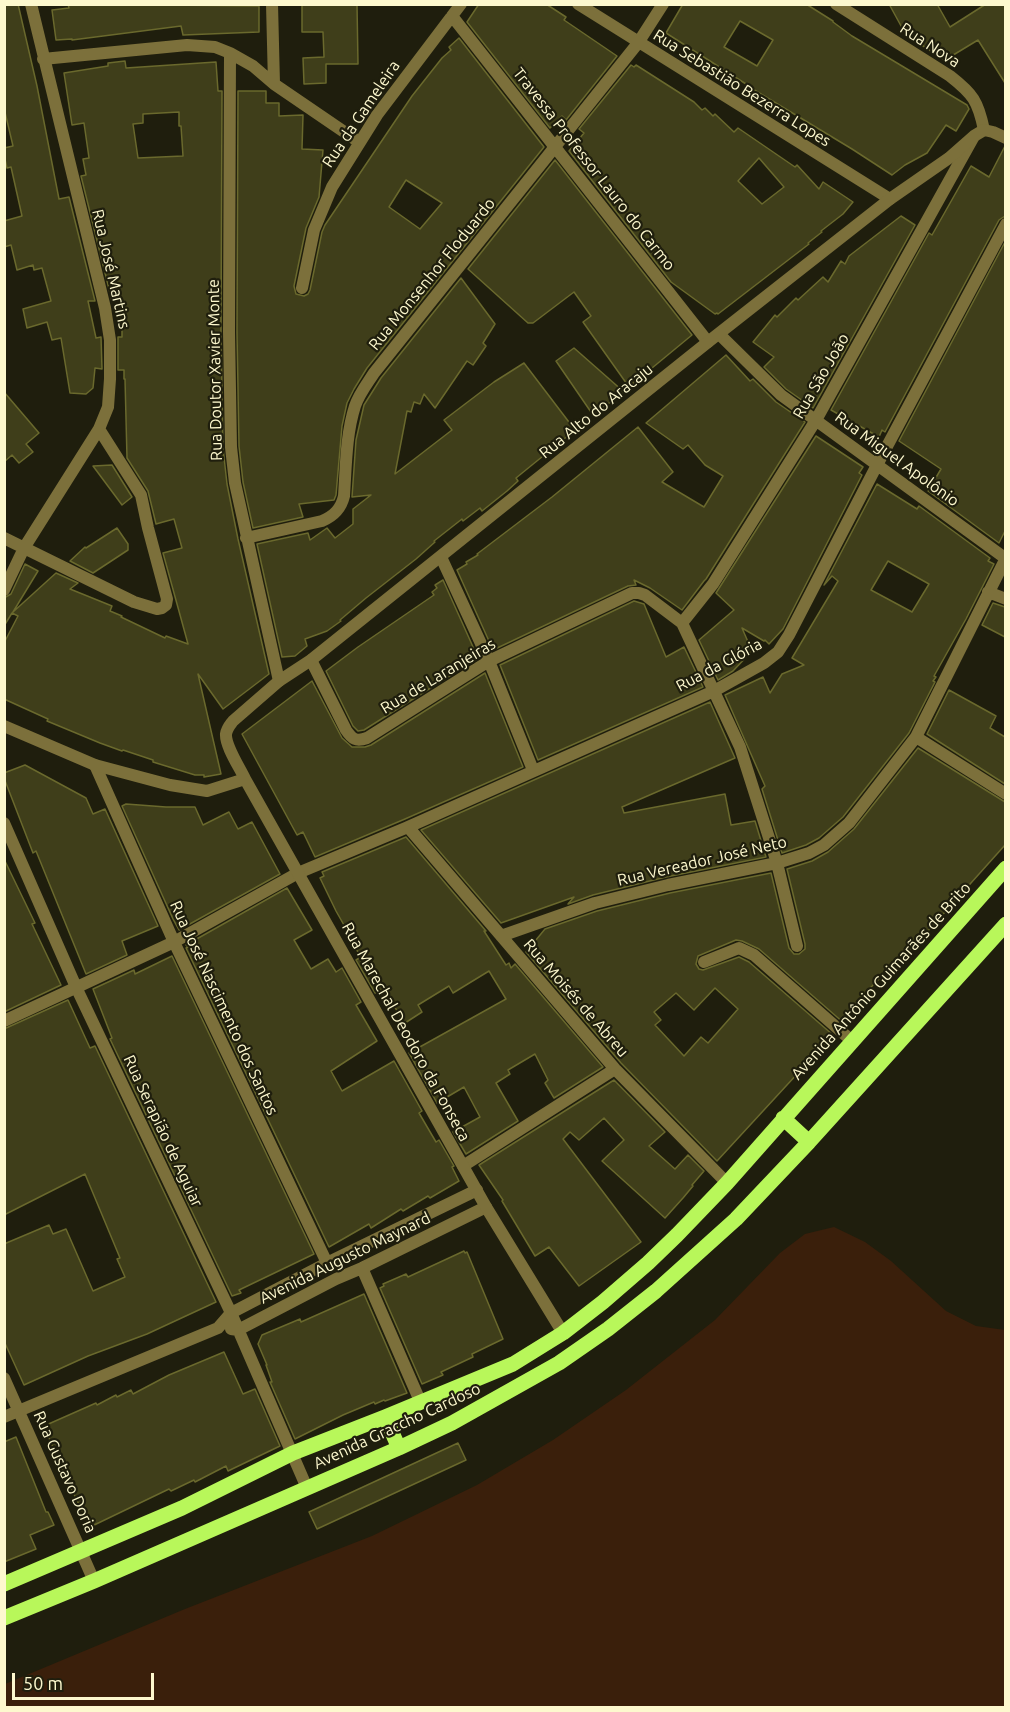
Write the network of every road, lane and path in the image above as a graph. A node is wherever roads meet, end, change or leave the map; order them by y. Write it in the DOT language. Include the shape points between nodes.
graph roads {
  1 [pos="31,4"];
  2 [pos="272,4"];
  3 [pos="461,4"];
  4 [pos="578,4"];
  5 [pos="663,4"];
  6 [pos="836,4"];
  7 [pos="452,16"];
  8 [pos="638,43"];
  9 [pos="230,53"];
  10 [pos="43,59"];
  11 [pos="274,84"];
  12 [pos="979,133"];
  13 [pos="1005,138"];
  14 [pos="359,142"];
  15 [pos="556,146"];
  16 [pos="890,199"];
  17 [pos="1005,224"];
  18 [pos="302,288"];
  19 [pos="713,338"];
  20 [pos="816,420"];
  21 [pos="99,429"];
  22 [pos="876,465"];
  23 [pos="4,538"];
  24 [pos="246,538"];
  25 [pos="24,548"];
  26 [pos="441,557"];
  27 [pos="1005,558"];
  28 [pos="4,590"];
  29 [pos="988,592"];
  30 [pos="1005,599"];
  31 [pos="682,623"];
  32 [pos="311,660"];
  33 [pos="489,662"];
  34 [pos="279,681"];
  35 [pos="714,691"];
  36 [pos="4,726"];
  37 [pos="916,737"];
  38 [pos="228,744"];
  39 [pos="95,765"];
  40 [pos="533,770"];
  41 [pos="245,779"];
  42 [pos="1005,794"];
  43 [pos="4,823"];
  44 [pos="408,827"];
  45 [pos="777,863"];
  46 [pos="1005,868"];
  47 [pos="298,873"];
  48 [pos="1005,924"];
  49 [pos="501,936"];
  50 [pos="174,942"];
  51 [pos="797,946"];
  52 [pos="704,962"];
  53 [pos="76,987"];
  54 [pos="4,1021"];
  55 [pos="852,1041"];
  56 [pos="615,1069"];
  57 [pos="783,1118"];
  58 [pos="809,1142"];
  59 [pos="463,1166"];
  60 [pos="727,1183"];
  61 [pos="477,1190"];
  62 [pos="486,1207"];
  63 [pos="327,1263"];
  64 [pos="362,1268"];
  65 [pos="231,1313"];
  66 [pos="218,1328"];
  67 [pos="238,1330"];
  68 [pos="563,1334"];
  69 [pos="4,1378"];
  70 [pos="420,1401"];
  71 [pos="19,1411"];
  72 [pos="4,1417"];
  73 [pos="385,1417"];
  74 [pos="399,1448"];
  75 [pos="293,1454"];
  76 [pos="307,1488"];
  77 [pos="83,1552"];
  78 [pos="94,1581"];
  79 [pos="4,1584"];
  80 [pos="4,1618"];
  1 -- 10 [label="street, Rua José Martins"];
  2 -- 11 [label="street"];
  3 -- 7 [label="street, Rua da Gameleira"];
  4 -- 8 [label="street, Rua Sebastião Bezerra Lopes"];
  5 -- 8 [label="street, Rua Monsenhor Floduardo"];
  6 -- 12 [label="street, Rua Nova" via="965,88 980,108"];
  7 -- 14 [label="street, Rua da Gameleira"];
  7 -- 15 [label="street, Travessa Professor Lauro do Carmo"];
  8 -- 15 [label="street, Rua Monsenhor Floduardo"];
  8 -- 16 [label="street, Rua Sebastião Bezerra Lopes"];
  9 -- 10 [label="street" via="215,47 187,45"];
  9 -- 11 [label="street"];
  9 -- 24 [label="street, Rua Doutor Xavier Monte" via="231,447"];
  10 -- 21 [label="street, Rua José Martins" via="110,340 108,408"];
  11 -- 14 [label="street"];
  12 -- 13 [label="street" via="993,132"];
  12 -- 16 [label="street, Rua Alto do Aracaju"];
  12 -- 20 [label="street, Rua São João"];
  14 -- 18 [label="street, Rua da Gameleira" via="332,187 314,230"];
  15 -- 19 [label="street, Travessa Professor Lauro do Carmo"];
  15 -- 24 [label="street, Rua Monsenhor Floduardo" via="360,394 349,431 344,496 336,513 322,521"];
  16 -- 19 [label="street, Rua Alto do Aracaju"];
  17 -- 22 [label="street, Rua da Glória"];
  19 -- 20 [label="street, Rua Miguel Apolônio"];
  19 -- 26 [label="street, Rua Alto do Aracaju"];
  20 -- 22 [label="street, Rua Miguel Apolônio"];
  20 -- 31 [label="street, Rua São João" via="713,584"];
  21 -- 25 [label="street, Rua José Martins"];
  21 -- 25 [label="street" via="141,495 167,599 165,605 157,609 134,602"];
  22 -- 27 [label="street, Rua Miguel Apolônio"];
  22 -- 35 [label="street, Rua da Glória" via="778,652"];
  23 -- 25 [label="street"];
  24 -- 34 [label="street, Rua Doutor Xavier Monte"];
  25 -- 28 [label="street, Rua José Martins"];
  26 -- 32 [label="street, Rua Alto do Aracaju"];
  26 -- 33 [label="street"];
  27 -- 29 [label="street, Rua Vereador José Neto"];
  29 -- 30 [label="street"];
  29 -- 37 [label="street, Rua Vereador José Neto"];
  31 -- 33 [label="street, Rua de Laranjeiras" via="645,595 632,593"];
  31 -- 35 [label="street"];
  32 -- 33 [label="street, Rua de Laranjeiras" via="346,730 352,739 360,741"];
  32 -- 34 [label="street, Rua Alto do Aracaju"];
  33 -- 40 [label="street"];
  34 -- 38 [label="street, Rua Alto do Aracaju" via="227,728"];
  35 -- 40 [label="street, Rua da Glória"];
  35 -- 45 [label="street" via="740,747"];
  36 -- 39 [label="street"];
  37 -- 42 [label="street"];
  37 -- 45 [label="street, Rua Vereador José Neto" via="849,823 809,854"];
  38 -- 41 [label="street, Rua Marechal Deodoro da Fonseca"];
  39 -- 41 [label="street" via="170,785 207,790"];
  39 -- 50 [label="street, Rua José Nascimento dos Santos"];
  40 -- 44 [label="street, Rua da Glória"];
  41 -- 47 [label="street, Rua Marechal Deodoro da Fonseca"];
  43 -- 53 [label="street, Rua Serapião de Aguiar"];
  44 -- 47 [label="street, Rua da Glória"];
  44 -- 49 [label="street, Rua Moisés de Abreu"];
  45 -- 49 [label="street, Rua Vereador José Neto" via="595,903"];
  45 -- 51 [label="street"];
  46 -- 55 [label="main road, Avenida Antônio Guimarães de Brito"];
  47 -- 50 [label="street, Rua da Glória"];
  47 -- 59 [label="street, Rua Marechal Deodoro da Fonseca"];
  48 -- 58 [label="main road"];
  49 -- 56 [label="street, Rua Moisés de Abreu"];
  50 -- 53 [label="street, Rua da Glória"];
  50 -- 63 [label="street, Rua José Nascimento dos Santos"];
  52 -- 55 [label="street" via="739,948 754,955"];
  53 -- 54 [label="street, Rua da Glória"];
  53 -- 65 [label="street, Rua Serapião de Aguiar"];
  55 -- 57 [label="main road, Avenida Antônio Guimarães de Brito"];
  56 -- 59 [label="street"];
  56 -- 60 [label="street, Rua Moisés de Abreu"];
  57 -- 58 [label="main road"];
  57 -- 60 [label="main road, Avenida Graccho Cardoso"];
  58 -- 74 [label="main road, Avenida Graccho Cardoso" via="736,1219 657,1291 608,1329 559,1363 452,1424"];
  59 -- 61 [label="street, Rua Marechal Deodoro da Fonseca"];
  60 -- 68 [label="main road, Avenida Graccho Cardoso" via="648,1263"];
  61 -- 62 [label="street, Rua Marechal Deodoro da Fonseca"];
  61 -- 63 [label="street, Avenida Augusto Maynard"];
  62 -- 64 [label="street, Avenida Augusto Maynard"];
  62 -- 68 [label="street, Rua Marechal Deodoro da Fonseca"];
  63 -- 65 [label="street, Avenida Augusto Maynard"];
  64 -- 67 [label="street, Avenida Augusto Maynard"];
  64 -- 70 [label="street"];
  65 -- 66 [label="street, Avenida Augusto Maynard"];
  65 -- 67 [label="street, Rua Serapião de Aguiar"];
  66 -- 67 [label="street, Avenida Augusto Maynard"];
  66 -- 71 [label="street, Avenida Augusto Maynard"];
  67 -- 75 [label="street, Rua Serapião de Aguiar"];
  68 -- 70 [label="main road, Avenida Graccho Cardoso" via="513,1364"];
  69 -- 71 [label="street, Rua Gustavo Doria"];
  70 -- 73 [label="main road, Avenida Graccho Cardoso"];
  71 -- 72 [label="street, Avenida Augusto Maynard"];
  71 -- 77 [label="street, Rua Gustavo Doria"];
  73 -- 74 [label="main road"];
  73 -- 75 [label="main road, Avenida Graccho Cardoso"];
  74 -- 76 [label="main road, Avenida Graccho Cardoso"];
  75 -- 76 [label="street, Rua Serapião de Aguiar"];
  75 -- 77 [label="main road, Avenida Graccho Cardoso"];
  76 -- 78 [label="main road, Avenida Graccho Cardoso"];
  77 -- 78 [label="street, Rua Gustavo Doria"];
  77 -- 79 [label="main road, Avenida Graccho Cardoso"];
  78 -- 80 [label="main road, Avenida Graccho Cardoso"];
}
